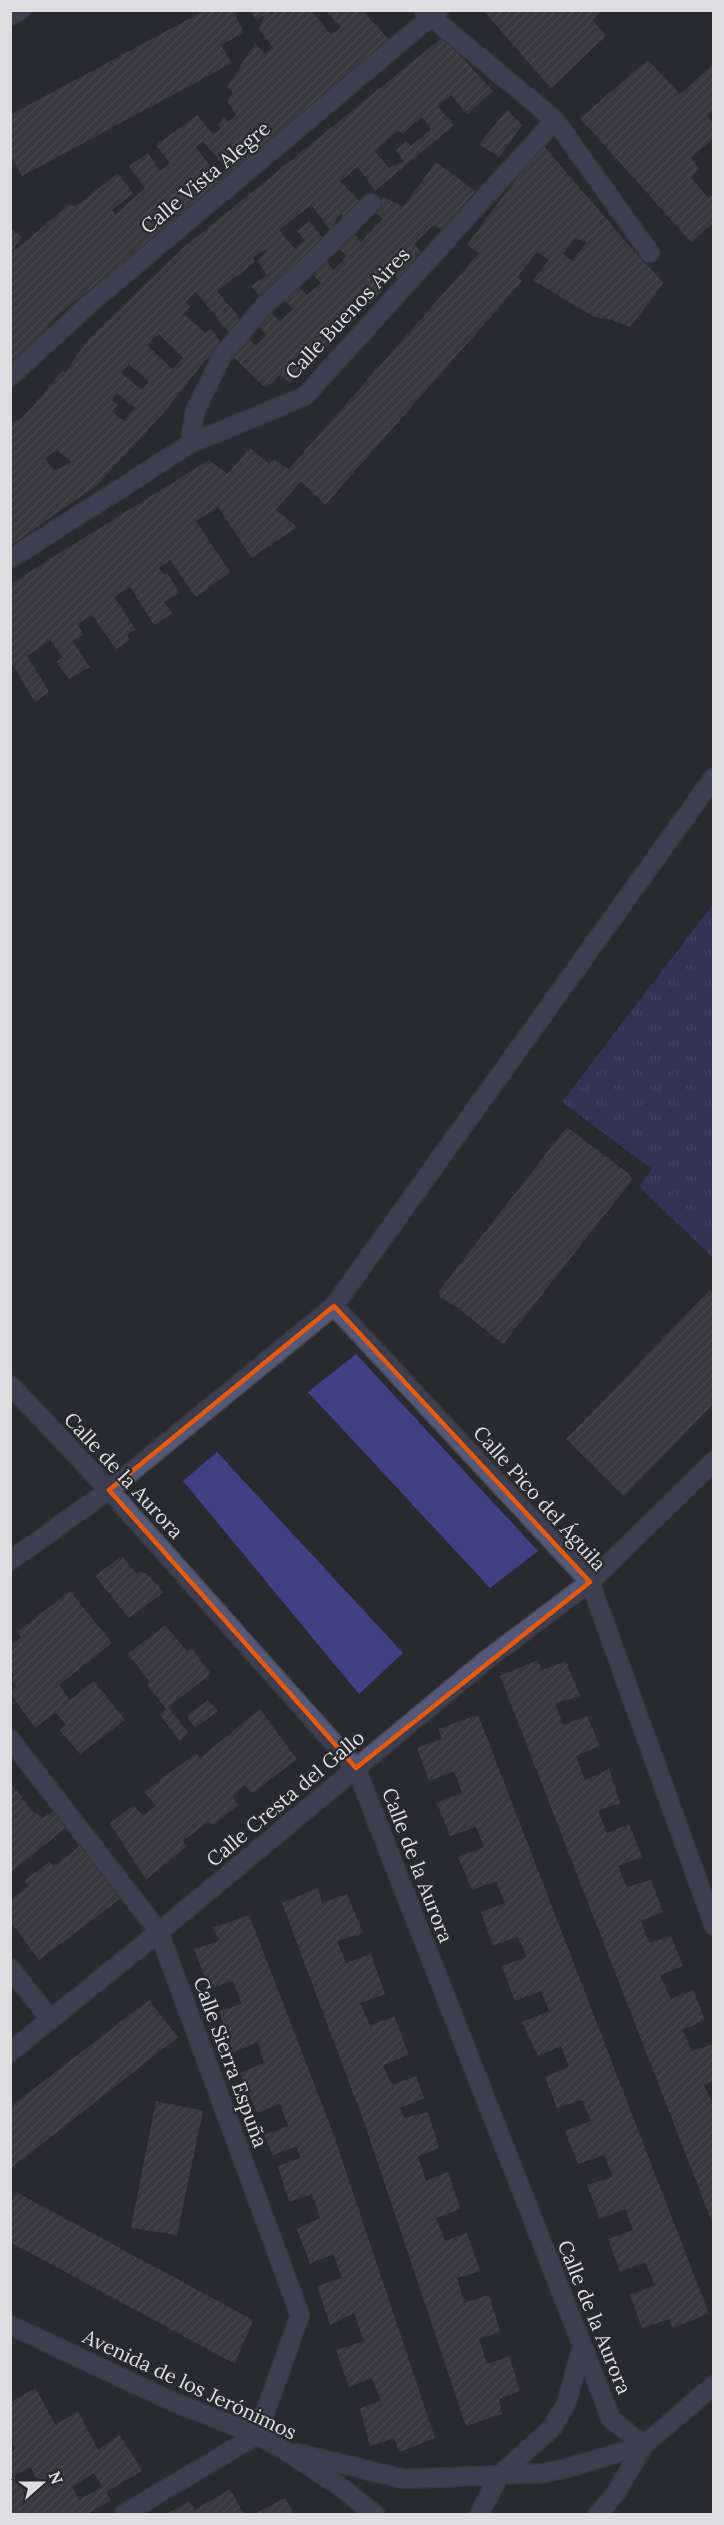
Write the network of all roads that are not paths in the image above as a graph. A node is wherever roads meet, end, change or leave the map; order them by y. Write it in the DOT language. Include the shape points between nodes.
graph roads {
  1 [pos="21,10"];
  2 [pos="432,12"];
  3 [pos="10,16"];
  4 [pos="555,120"];
  5 [pos="370,203"];
  6 [pos="650,253"];
  7 [pos="10,377"];
  8 [pos="190,444"];
  9 [pos="10,559"];
  10 [pos="714,777"];
  11 [pos="334,1306"];
  12 [pos="10,1386"];
  13 [pos="714,1461"];
  14 [pos="109,1490"];
  15 [pos="10,1561"];
  16 [pos="590,1581"];
  17 [pos="10,1739"];
  18 [pos="356,1768"];
  19 [pos="714,1926"];
  20 [pos="159,1932"];
  21 [pos="10,1968"];
  22 [pos="51,2020"];
  23 [pos="10,2052"];
  24 [pos="10,2325"];
  25 [pos="582,2346"];
  26 [pos="714,2385"];
  27 [pos="257,2436"];
  28 [pos="644,2445"];
  29 [pos="284,2450"];
  30 [pos="500,2475"];
  31 [pos="124,2514"];
  32 [pos="375,2514"];
  33 [pos="479,2514"];
  34 [pos="598,2514"];
  1 -- 3 [label="street"];
  2 -- 4 [label="street"];
  2 -- 7 [label="street, Calle Vista Alegre" via="89,304"];
  4 -- 6 [label="street"];
  4 -- 8 [label="street, Calle Buenos Aires" via="305,396"];
  5 -- 8 [label="street" via="265,305 223,354 195,411"];
  8 -- 9 [label="street, Calle Buenos Aires"];
  10 -- 11 [label="street"];
  11 -- 14 [label="street"];
  11 -- 16 [label="street, Calle Pico del Águila"];
  12 -- 14 [label="street, Calle de la Aurora"];
  13 -- 16 [label="street, Calle Cresta del Gallo"];
  14 -- 15 [label="street"];
  14 -- 18 [label="street, Calle de la Aurora"];
  16 -- 18 [label="street, Calle Cresta del Gallo" via="485,1661"];
  16 -- 19 [label="street, Calle Pico del Águila"];
  17 -- 20 [label="street, Calle Sierra Espuña"];
  18 -- 20 [label="street, Calle Cresta del Gallo"];
  18 -- 25 [label="street, Calle de la Aurora"];
  20 -- 22 [label="street, Calle Cresta del Gallo"];
  20 -- 27 [label="street, Calle Sierra Espuña" via="300,2315"];
  21 -- 22 [label="street"];
  22 -- 23 [label="street, Calle Cresta del Gallo"];
  24 -- 27 [label="street, Avenida de los Jerónimos" via="169,2400"];
  25 -- 28 [label="street, Calle de la Aurora" via="611,2419"];
  25 -- 30 [label="street" via="567,2402 552,2428"];
  26 -- 28 [label="street"];
  27 -- 29 [label="street, Avenida de los Jerónimos"];
  27 -- 31 [label="street"];
  28 -- 30 [label="street" via="544,2473"];
  28 -- 34 [label="street" via="616,2493"];
  29 -- 30 [label="street" via="404,2479"];
  29 -- 32 [label="street, Avenida de los Jerónimos"];
  30 -- 33 [label="street"];
}
